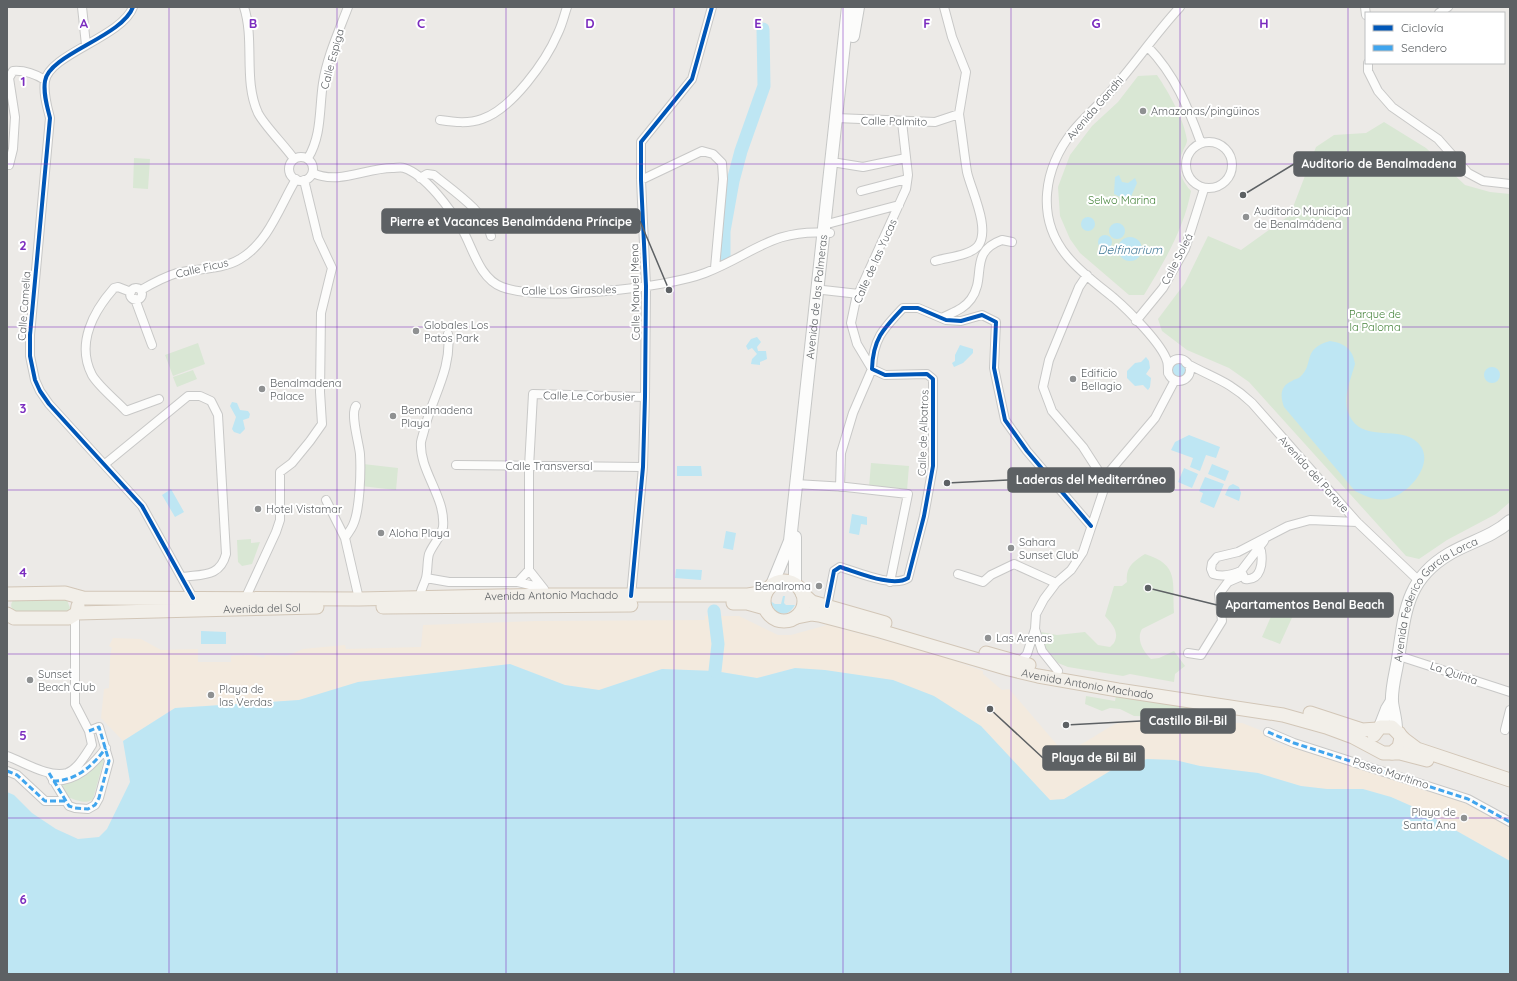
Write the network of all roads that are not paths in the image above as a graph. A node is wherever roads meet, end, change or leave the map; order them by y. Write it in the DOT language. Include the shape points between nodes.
graph roads {
  1 [pos="82,7"];
  2 [pos="134,7"];
  3 [pos="244,7"];
  4 [pos="348,7"];
  5 [pos="567,7"];
  6 [pos="712,7"];
  7 [pos="848,7"];
  8 [pos="858,7"];
  9 [pos="944,7"];
  10 [pos="1180,7"];
  11 [pos="86,45"];
  12 [pos="1148,47"];
  13 [pos="1368,64"];
  14 [pos="45,80"];
  15 [pos="959,114"];
  16 [pos="839,119"];
  17 [pos="440,120"];
  18 [pos="902,122"];
  19 [pos="1202,143"];
  20 [pos="308,158"];
  21 [pos="906,158"];
  22 [pos="294,159"];
  23 [pos="838,163"];
  24 [pos="9,165"];
  25 [pos="313,173"];
  26 [pos="420,178"];
  27 [pos="907,179"];
  28 [pos="300,180"];
  29 [pos="641,180"];
  30 [pos="1510,184"];
  31 [pos="1204,188"];
  32 [pos="861,191"];
  33 [pos="899,205"];
  34 [pos="828,230"];
  35 [pos="491,236"];
  36 [pos="1012,242"];
  37 [pos="935,261"];
  38 [pos="715,268"];
  39 [pos="1088,275"];
  40 [pos="646,286"];
  41 [pos="141,290"];
  42 [pos="823,290"];
  43 [pos="131,292"];
  44 [pos="859,294"];
  45 [pos="135,299"];
  46 [pos="941,318"];
  47 [pos="1136,321"];
  48 [pos="448,334"];
  49 [pos="152,345"];
  50 [pos="1159,348"];
  51 [pos="1178,360"];
  52 [pos="1186,363"];
  53 [pos="872,369"];
  54 [pos="1168,372"];
  55 [pos="1189,372"];
  56 [pos="1206,372"];
  57 [pos="1175,380"];
  58 [pos="645,397"];
  59 [pos="159,399"];
  60 [pos="356,406"];
  61 [pos="105,464"];
  62 [pos="456,465"];
  63 [pos="643,466"];
  64 [pos="529,467"];
  65 [pos="1107,480"];
  66 [pos="799,484"];
  67 [pos="843,487"];
  68 [pos="326,500"];
  69 [pos="1510,520"];
  70 [pos="1357,522"];
  71 [pos="1091,526"];
  72 [pos="1269,536"];
  73 [pos="345,538"];
  74 [pos="1256,551"];
  75 [pos="529,570"];
  76 [pos="958,574"];
  77 [pos="1242,574"];
  78 [pos="183,577"];
  79 [pos="426,578"];
  80 [pos="1418,580"];
  81 [pos="518,582"];
  82 [pos="890,582"];
  83 [pos="1056,583"];
  84 [pos="769,588"];
  85 [pos="799,589"];
  86 [pos="546,591"];
  87 [pos="7,594"];
  88 [pos="631,596"];
  89 [pos="75,597"];
  90 [pos="193,598"];
  91 [pos="245,598"];
  92 [pos="359,599"];
  93 [pos="421,603"];
  94 [pos="827,606"];
  95 [pos="447,607"];
  96 [pos="765,608"];
  97 [pos="7,614"];
  98 [pos="76,615"];
  99 [pos="798,617"];
  100 [pos="1035,629"];
  101 [pos="1188,653"];
  102 [pos="1399,656"];
  103 [pos="1020,663"];
  104 [pos="1058,671"];
  105 [pos="1510,692"];
  106 [pos="1392,701"];
  107 [pos="1510,710"];
  108 [pos="1379,728"];
  109 [pos="1397,728"];
  110 [pos="1505,730"];
  111 [pos="89,731"];
  112 [pos="1268,732"];
  113 [pos="106,748"];
  114 [pos="1377,750"];
  115 [pos="1392,753"];
  116 [pos="7,756"];
  117 [pos="7,771"];
  118 [pos="49,773"];
  119 [pos="1510,780"];
  120 [pos="53,781"];
  121 [pos="1510,788"];
  122 [pos="66,801"];
  123 [pos="1510,822"];
  1 -- 11 [label="street"];
  2 -- 11 [label="street" via="125,19"];
  3 -- 22 [label="street" via="248,20 250,87 259,114"];
  4 -- 20 [label="street, Calle Espiga" via="323,83 320,121"];
  5 -- 17 [label="street" via="559,33 541,65 512,100 482,120 462,123"];
  6 -- 29 [label="street, Calle Manuel Mena" via="692,80 641,142"];
  7 -- 16 [label="street, Avenida de las Palmeras"];
  8 -- 16 [label="street, Avenida de las Palmeras"];
  9 -- 15 [label="street" via="952,37 966,72"];
  10 -- 12 [label="street, Avenida Gandhi"];
  11 -- 14 [label="street" via="53,66"];
  12 -- 19 [label="street" via="1178,86"];
  12 -- 39 [label="street, Avenida Gandhi" via="1074,130 1061,148 1050,171 1047,213 1052,229 1066,255"];
  13 -- 30 [label="street" via="1368,71 1378,91 1392,108 1438,139 1468,173 1483,181"];
  14 -- 24 [label="street" via="35,74 17,71 13,71 9,78 15,117"];
  14 -- 61 [label="street, Calle Camelia" via="50,118 32,302 30,356 40,391 69,427"];
  15 -- 18 [label="street, Calle Palmito" via="935,122"];
  15 -- 37 [label="street" via="968,173 981,218 982,232 979,245 970,252"];
  16 -- 18 [label="street, Calle Palmito"];
  16 -- 23 [label="street, Avenida de las Palmeras"];
  16 -- 34 [label="street, Avenida de las Palmeras"];
  18 -- 21 [label="street, Calle de las Yucas"];
  19 -- 31 [label="street" via="1192,149 1187,158 1186,170 1190,179 1197,186"];
  19 -- 31 [label="street" via="1221,145 1228,151 1233,162 1228,180 1220,186"];
  20 -- 22 [label="street"];
  20 -- 25 [label="street" via="313,164"];
  21 -- 23 [label="street" via="863,167"];
  21 -- 27 [label="street, Calle de las Yucas"];
  22 -- 28 [label="street" via="290,164 290,172"];
  23 -- 34 [label="street, Avenida de las Palmeras"];
  25 -- 26 [label="street, Calle Los Girasoles" via="322,178 351,176 378,168 404,168"];
  25 -- 28 [label="street"];
  26 -- 35 [label="street" via="434,174 482,216 490,228"];
  26 -- 40 [label="street, Calle Los Girasoles" via="443,201 462,228 489,279 502,287 534,292 598,291"];
  27 -- 32 [label="street"];
  27 -- 33 [label="street, Calle de las Yucas"];
  28 -- 41 [label="street, Calle Ficus" via="256,246 240,259 215,267 178,273"];
  28 -- 91 [label="street" via="318,238 332,268 321,313 322,424 292,463 280,472 280,520"];
  29 -- 38 [label="street" via="702,151 713,154 722,163 723,179"];
  29 -- 40 [label="street, Calle Manuel Mena"];
  31 -- 47 [label="street, Calle Soleá" via="1185,249 1163,288"];
  33 -- 34 [label="street, Calle Los Girasoles"];
  33 -- 44 [label="street, Calle de las Yucas"];
  34 -- 38 [label="street, Calle Los Girasoles" via="774,238"];
  34 -- 42 [label="street, Avenida de las Palmeras"];
  34 -- 66 [label="street, Avenida de las Palmeras"];
  36 -- 46 [label="street" via="1002,240 989,248 979,262 978,282 971,299 959,310"];
  38 -- 40 [label="street, Calle Los Girasoles" via="692,277"];
  39 -- 47 [label="street, Avenida Gandhi" via="1127,309"];
  39 -- 65 [label="street" via="1079,287 1052,353 1043,387 1052,411 1067,426"];
  40 -- 58 [label="street, Calle Manuel Mena"];
  41 -- 43 [label="street, Calle Ficus" via="134,288"];
  41 -- 45 [label="street, Calle Ficus" via="142,296"];
  42 -- 44 [label="street"];
  42 -- 66 [label="street, Avenida de las Palmeras"];
  43 -- 45 [label="street"];
  43 -- 59 [label="street" via="118,286 114,288 91,320 86,342 87,361 93,376 126,411"];
  44 -- 53 [label="street, Calle de las Yucas" via="851,323 857,344"];
  45 -- 49 [label="street"];
  46 -- 53 [label="street" via="918,308 903,308 890,321 877,341 873,351"];
  46 -- 71 [label="street" via="961,321 982,315 996,322 994,368 1005,420 1027,451"];
  47 -- 50 [label="street, Avenida Gandhi"];
  48 -- 79 [label="street" via="450,344 445,374 427,418 421,442 443,521 429,554"];
  50 -- 51 [label="street, Avenida Gandhi"];
  50 -- 54 [label="street, Avenida Gandhi" via="1166,360"];
  51 -- 52 [label="street"];
  51 -- 54 [label="street" via="1169,366"];
  52 -- 55 [label="street"];
  52 -- 56 [label="street, Avenida del Parque"];
  53 -- 67 [label="street" via="853,413 841,453"];
  53 -- 82 [label="street, Calle de Albatros" via="885,375 927,374 933,379 933,466 924,516 908,578 902,582"];
  54 -- 57 [label="street"];
  55 -- 56 [label="street, Avenida del Parque"];
  55 -- 57 [label="street" via="1182,380"];
  56 -- 70 [label="street, Avenida del Parque" via="1236,389 1252,403"];
  57 -- 65 [label="street" via="1155,418 1110,471"];
  58 -- 63 [label="street, Calle Manuel Mena"];
  58 -- 64 [label="street, Calle Le Corbusier" via="533,394"];
  60 -- 73 [label="street" via="353,417 360,455 358,498 353,525"];
  61 -- 78 [label="street, Calle Camelia" via="142,506"];
  61 -- 78 [label="street" via="188,396 200,396 211,401 218,415 226,554 223,564 215,572"];
  62 -- 64 [label="street, Calle Transversal"];
  63 -- 64 [label="street, Calle Transversal"];
  63 -- 88 [label="street, Calle Manuel Mena"];
  64 -- 75 [label="street"];
  65 -- 71 [label="street"];
  66 -- 67 [label="street"];
  66 -- 84 [label="street, Avenida de las Palmeras" via="790,541"];
  66 -- 85 [label="street, Avenida de las Palmeras" via="795,540"];
  67 -- 82 [label="street" via="908,494"];
  68 -- 73 [label="street"];
  69 -- 80 [label="street, Avenida Federico García Lorca" via="1487,538 1449,554"];
  70 -- 72 [label="street" via="1310,520 1288,526"];
  70 -- 80 [label="street, Avenida del Parque"];
  71 -- 83 [label="street" via="1083,552 1071,570"];
  72 -- 74 [label="street"];
  72 -- 77 [label="street" via="1238,552 1217,557 1212,563 1213,574"];
  73 -- 92 [label="street"];
  74 -- 77 [label="street"];
  74 -- 77 [label="street" via="1261,551 1259,572 1249,579"];
  75 -- 81 [label="street"];
  75 -- 86 [label="street"];
  76 -- 83 [label="street" via="983,582 991,574 1014,564"];
  77 -- 101 [label="street" via="1228,582 1219,594 1222,621 1201,655"];
  78 -- 90 [label="street, Calle Camelia"];
  79 -- 81 [label="street" via="449,582"];
  79 -- 93 [label="street"];
  80 -- 102 [label="street, Avenida Federico García Lorca" via="1404,616"];
  81 -- 86 [label="street"];
  82 -- 94 [label="street" via="840,567 834,571"];
  83 -- 100 [label="street" via="1036,614"];
  84 -- 85 [label="main road" via="783,581"];
  84 -- 88 [label="main road, Avenida Antonio Machado" via="748,595"];
  84 -- 96 [label="main road" via="764,597"];
  85 -- 94 [label="main road, Avenida Antonio Machado" via="812,602"];
  85 -- 99 [label="main road" via="804,606"];
  86 -- 88 [label="main road, Avenida Antonio Machado"];
  86 -- 93 [label="main road, Avenida Antonio Machado"];
  87 -- 89 [label="main road, Avenida del Sol" via="64,594"];
  89 -- 90 [label="main road, Avenida del Sol"];
  89 -- 98 [label="main road" via="78,606"];
  90 -- 91 [label="main road, Avenida del Sol"];
  91 -- 92 [label="main road, Avenida del Sol"];
  92 -- 93 [label="main road, Avenida Antonio Machado"];
  93 -- 95 [label="main road, Avenida del Sol"];
  93 -- 98 [label="main road, Avenida del Sol"];
  94 -- 103 [label="main road, Avenida Antonio Machado"];
  95 -- 96 [label="main road, Avenida Antonio Machado" via="746,603"];
  96 -- 99 [label="main road" via="768,614 779,621 785,622"];
  97 -- 98 [label="main road, Avenida del Sol" via="14,618 70,618"];
  98 -- 111 [label="street" via="76,704"];
  99 -- 114 [label="main road, Avenida Antonio Machado" via="819,615 1038,676 1282,715 1333,730"];
  100 -- 103 [label="street" via="1027,654"];
  100 -- 104 [label="street" via="1042,651"];
  102 -- 105 [label="street, La Quinta"];
  102 -- 106 [label="street, Avenida Federico García Lorca"];
  103 -- 104 [label="main road, Avenida Antonio Machado"];
  104 -- 108 [label="main road, Avenida Antonio Machado" via="1277,705 1329,718 1362,730"];
  106 -- 108 [label="street"];
  106 -- 109 [label="street"];
  107 -- 110 [label="street"];
  108 -- 109 [label="main road"];
  108 -- 114 [label="main road" via="1373,737"];
  109 -- 115 [label="main road" via="1401,738 1399,747"];
  109 -- 119 [label="main road" via="1406,740 1418,749"];
  111 -- 113 [label="street" via="99,727"];
  111 -- 118 [label="street" via="92,745 80,763 67,773"];
  112 -- 123 [label="street, Paseo Marítimo" via="1294,743 1468,799"];
  113 -- 120 [label="street" via="93,764 74,778"];
  113 -- 122 [label="street" via="109,761 99,798 94,805 88,809 75,808 69,806"];
  114 -- 115 [label="main road"];
  115 -- 121 [label="main road" via="1418,757"];
  116 -- 118 [label="street"];
  117 -- 122 [label="street" via="17,775 45,801"];
  118 -- 120 [label="street"];
  120 -- 122 [label="street"];
}
